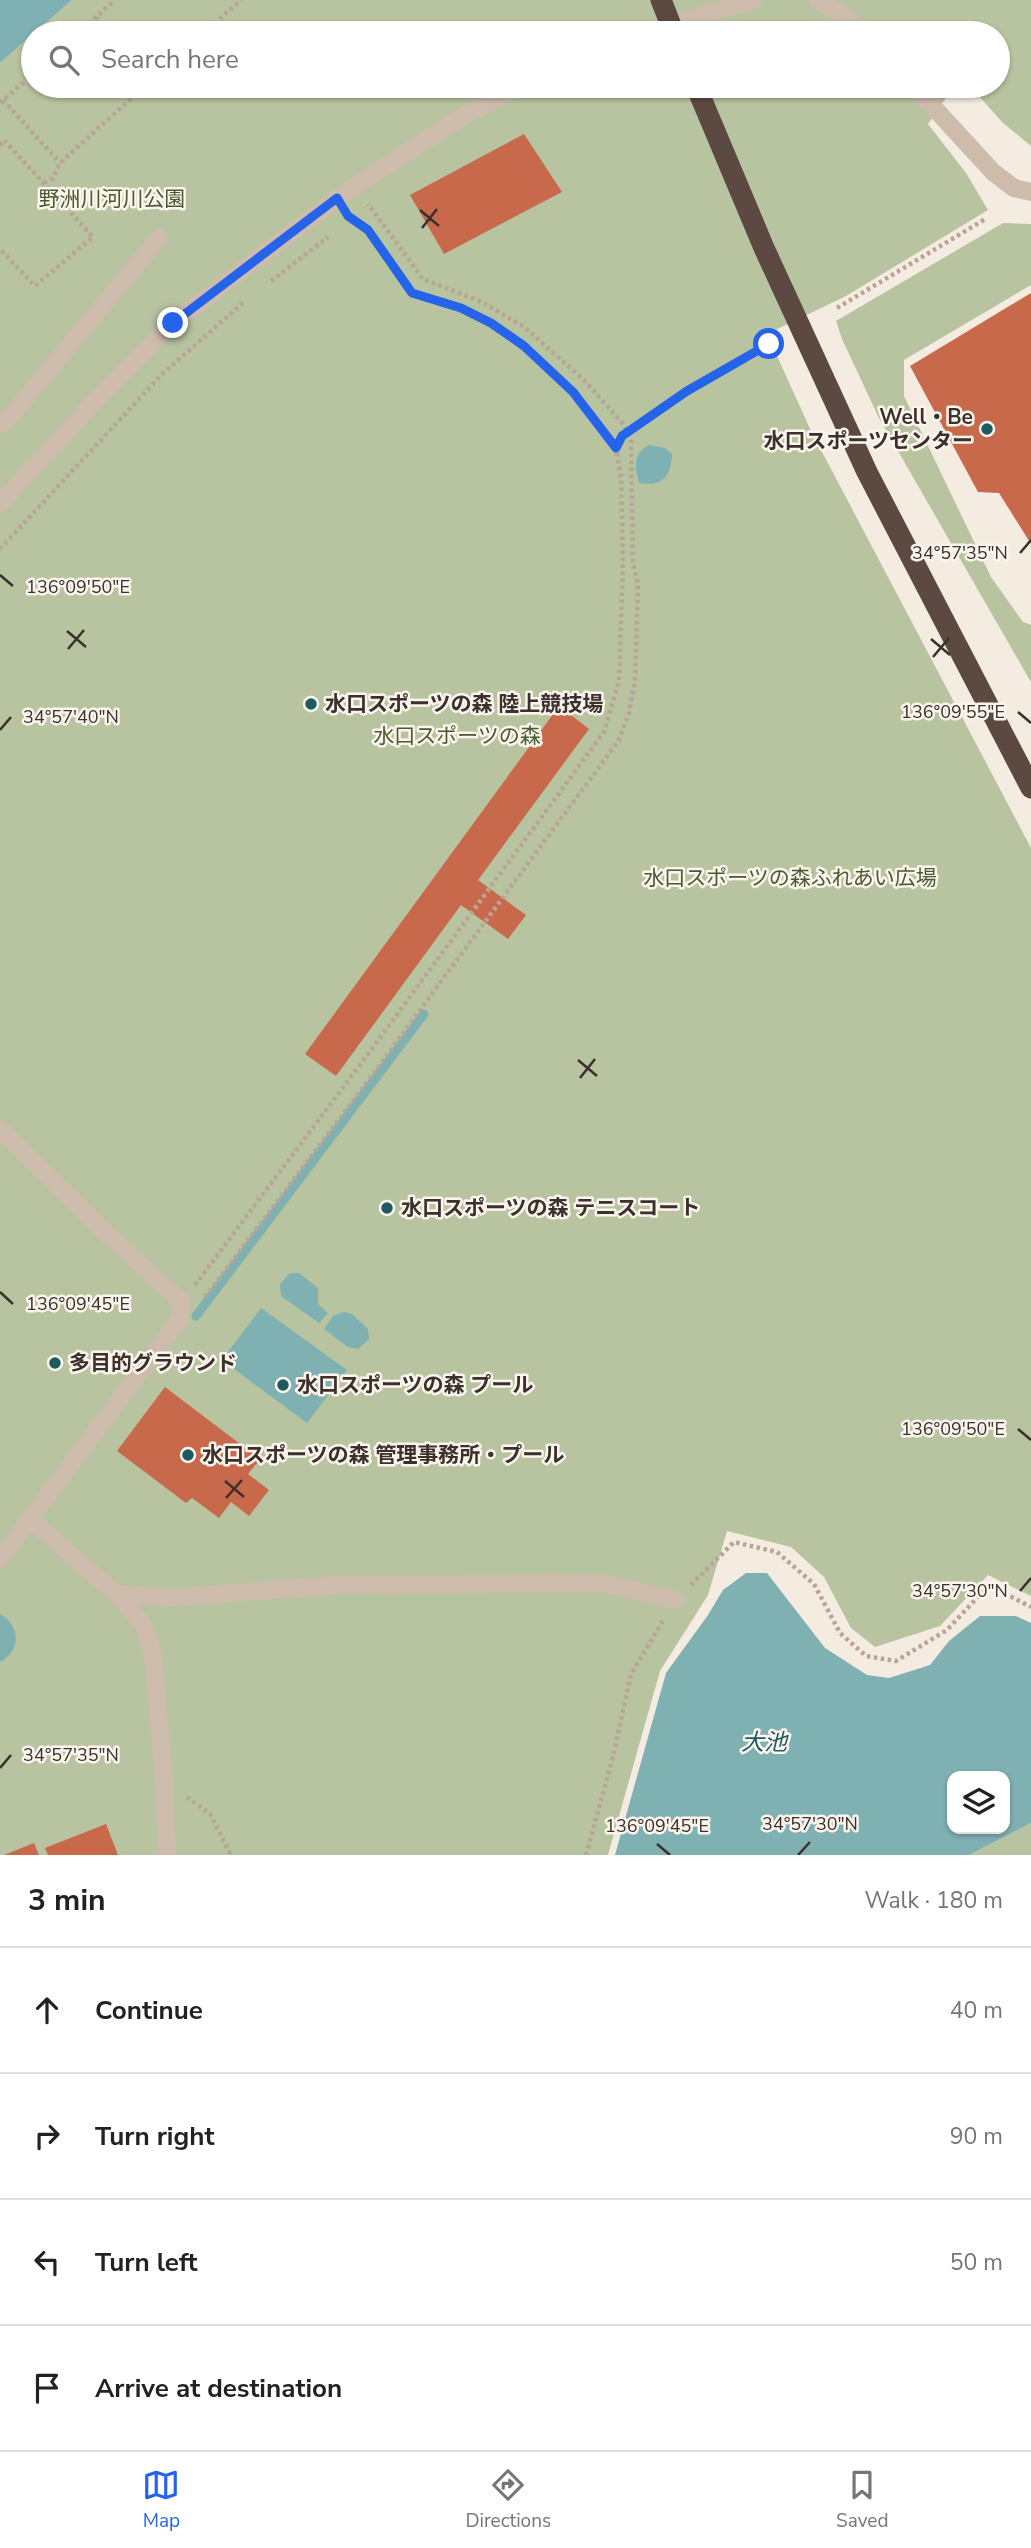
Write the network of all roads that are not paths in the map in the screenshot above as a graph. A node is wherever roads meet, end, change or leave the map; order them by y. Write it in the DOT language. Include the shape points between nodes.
graph roads {
  1 [pos="661,0"];
  2 [pos="753,0"];
  3 [pos="818,0"];
  4 [pos="669,21"];
  5 [pos="694,21"];
  6 [pos="851,21"];
  7 [pos="497,98"];
  8 [pos="701,98"];
  9 [pos="925,98"];
  10 [pos="1031,192"];
  11 [pos="159,238"];
  12 [pos="0,425"];
  13 [pos="0,504"];
  14 [pos="1031,788"];
  15 [pos="0,1129"];
  16 [pos="30,1519"];
  17 [pos="0,1559"];
  18 [pos="116,1594"];
  19 [pos="676,1600"];
  20 [pos="167,1855"];
  1 -- 4 [label="highway"];
  2 -- 5 [label="street"];
  3 -- 6 [label="street"];
  7 -- 13 [label="street" via="337,198 173,323"];
  8 -- 14 [label="highway" via="867,472"];
  9 -- 10 [label="street" via="993,172 1014,188"];
  11 -- 12 [label="street"];
  15 -- 16 [label="street" via="182,1302 180,1319"];
  16 -- 17 [label="street"];
  16 -- 18 [label="street"];
  18 -- 19 [label="street" via="166,1598 339,1585 601,1583"];
  18 -- 20 [label="street" via="143,1624 152,1653"];
}
